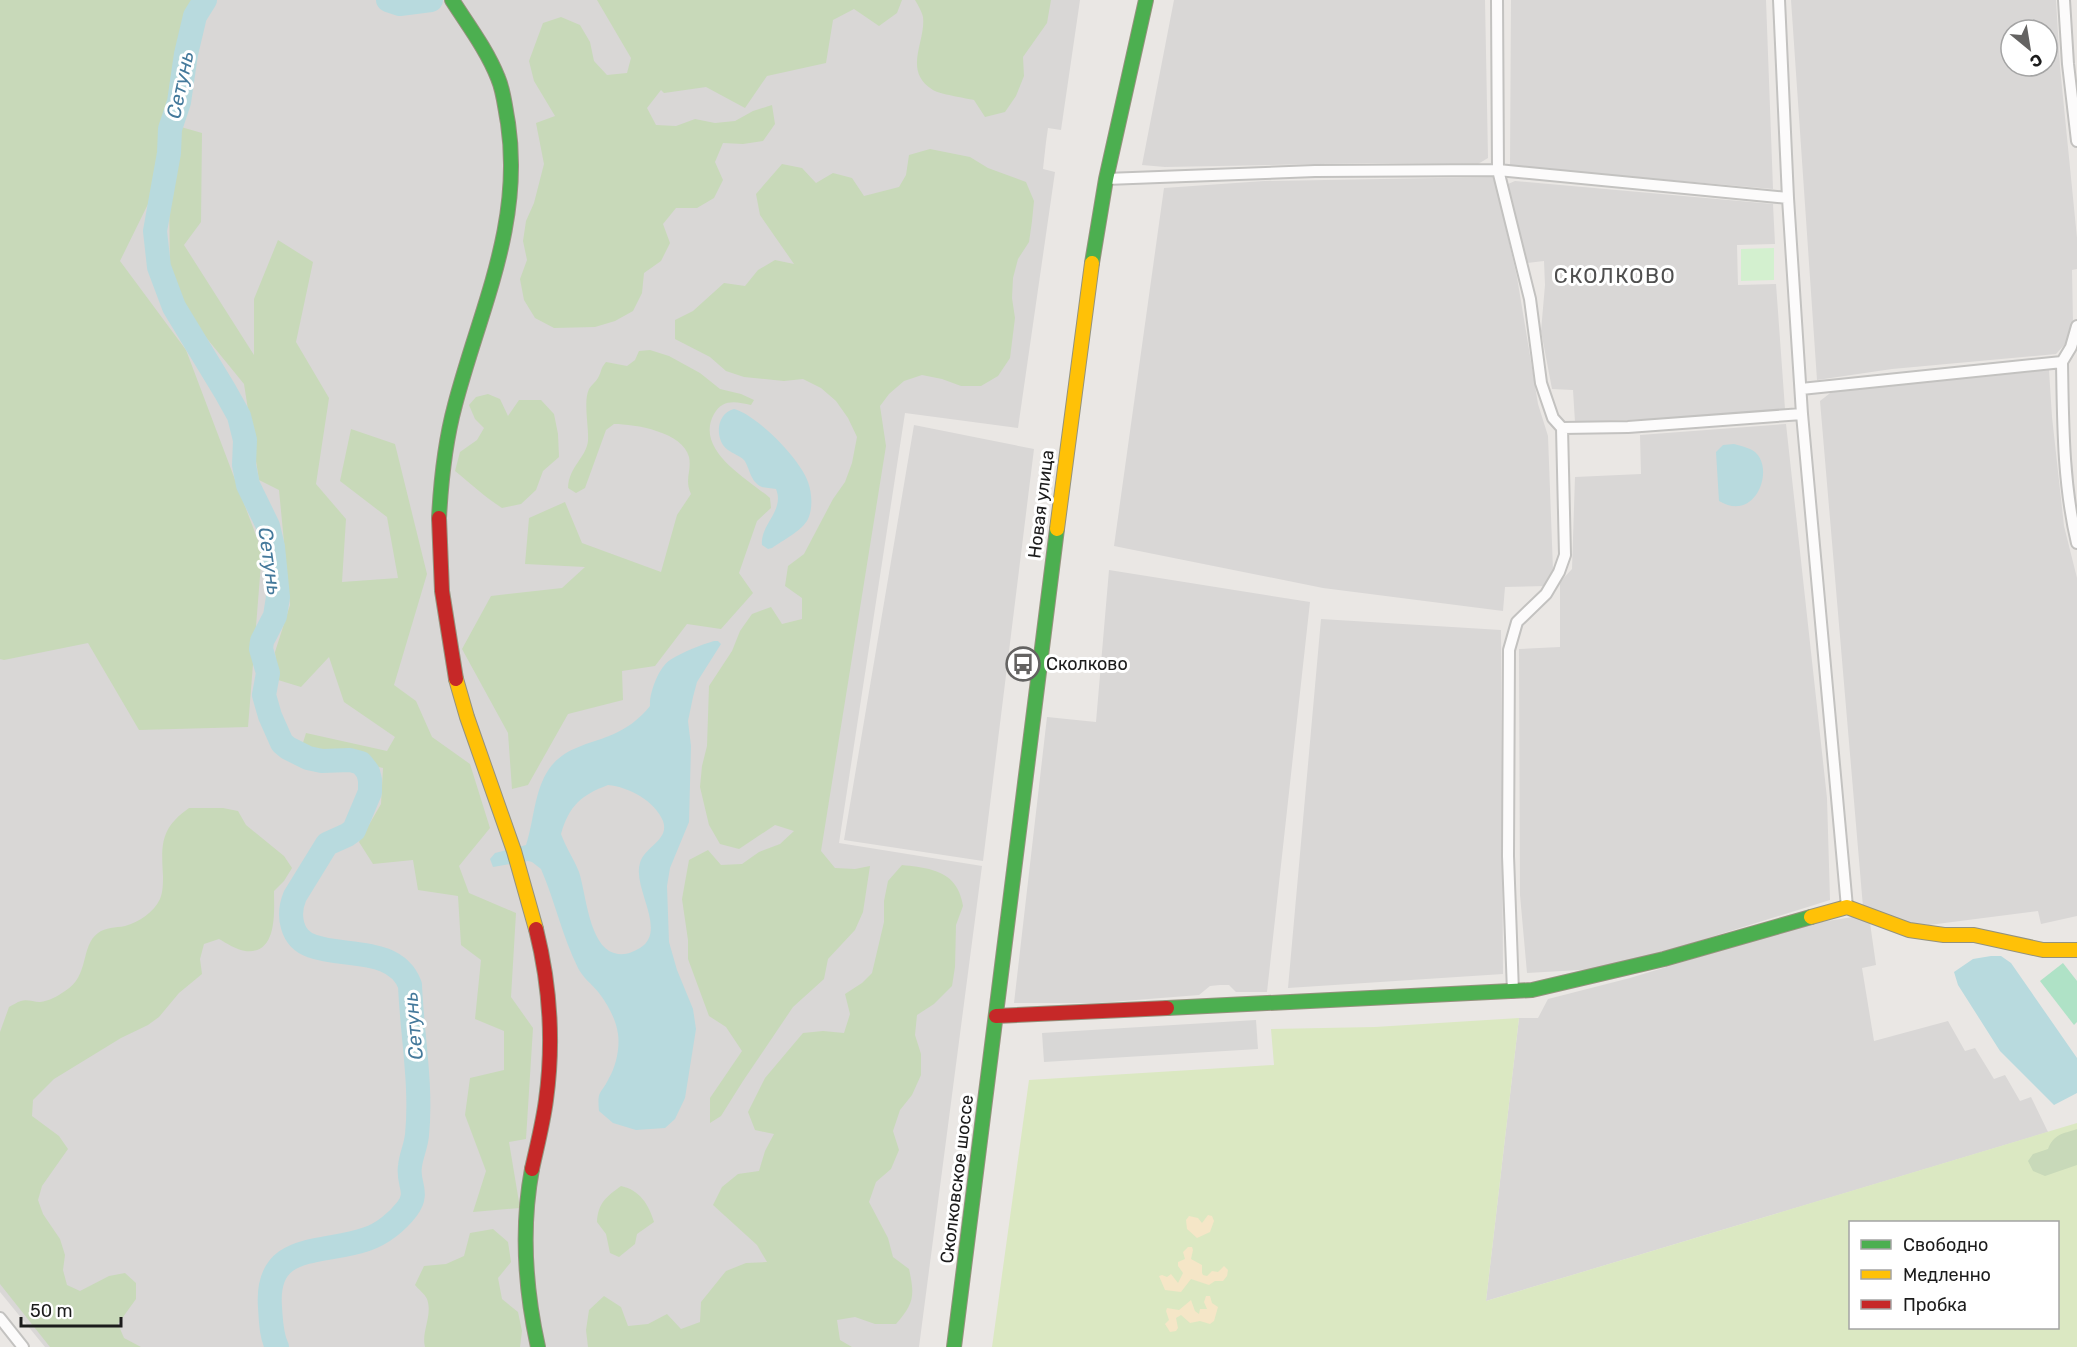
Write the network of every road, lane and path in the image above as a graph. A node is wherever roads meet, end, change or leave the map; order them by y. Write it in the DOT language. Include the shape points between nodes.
graph roads {
  1 [pos="453,0"];
  2 [pos="1146,0"];
  3 [pos="1497,0"];
  4 [pos="1779,0"];
  5 [pos="2064,0"];
  6 [pos="2077,141"];
  7 [pos="1498,170"];
  8 [pos="1106,179"];
  9 [pos="1788,198"];
  10 [pos="2077,326"];
  11 [pos="2062,362"];
  12 [pos="1801,389"];
  13 [pos="1802,414"];
  14 [pos="1562,428"];
  15 [pos="2077,543"];
  16 [pos="1847,907"];
  17 [pos="2077,950"];
  18 [pos="1514,992"];
  19 [pos="996,1016"];
  20 [pos="0,1318"];
  21 [pos="23,1347"];
  22 [pos="538,1347"];
  23 [pos="954,1347"];
  1 -- 22 [label="street" via="499,80 513,152 510,212 500,257 455,406 445,454 439,500 439,547 455,674 521,876 542,954 550,1009 550,1061 529,1188 525,1253 526,1287"];
  2 -- 8 [label="street, Новая улица"];
  3 -- 7 [label="street"];
  4 -- 9 [label="street"];
  5 -- 6 [label="street"];
  7 -- 8 [label="street" via="1315,171"];
  7 -- 9 [label="street"];
  7 -- 14 [label="street" via="1530,299 1541,383 1553,418"];
  8 -- 19 [label="street, Новая улица" via="1083,313"];
  9 -- 12 [label="street"];
  10 -- 11 [label="street"];
  11 -- 12 [label="street"];
  11 -- 15 [label="street" via="2066,471"];
  12 -- 13 [label="street"];
  13 -- 14 [label="street" via="1639,427"];
  13 -- 16 [label="street"];
  14 -- 18 [label="street" via="1565,555 1546,594 1517,622 1509,650 1508,856"];
  16 -- 17 [label="street" via="1909,930 1974,935 2043,950"];
  16 -- 18 [label="street" via="1653,962"];
  18 -- 19 [label="street"];
  19 -- 23 [label="street, Сколковское шоссе"];
  20 -- 21 [label="street"];
}
